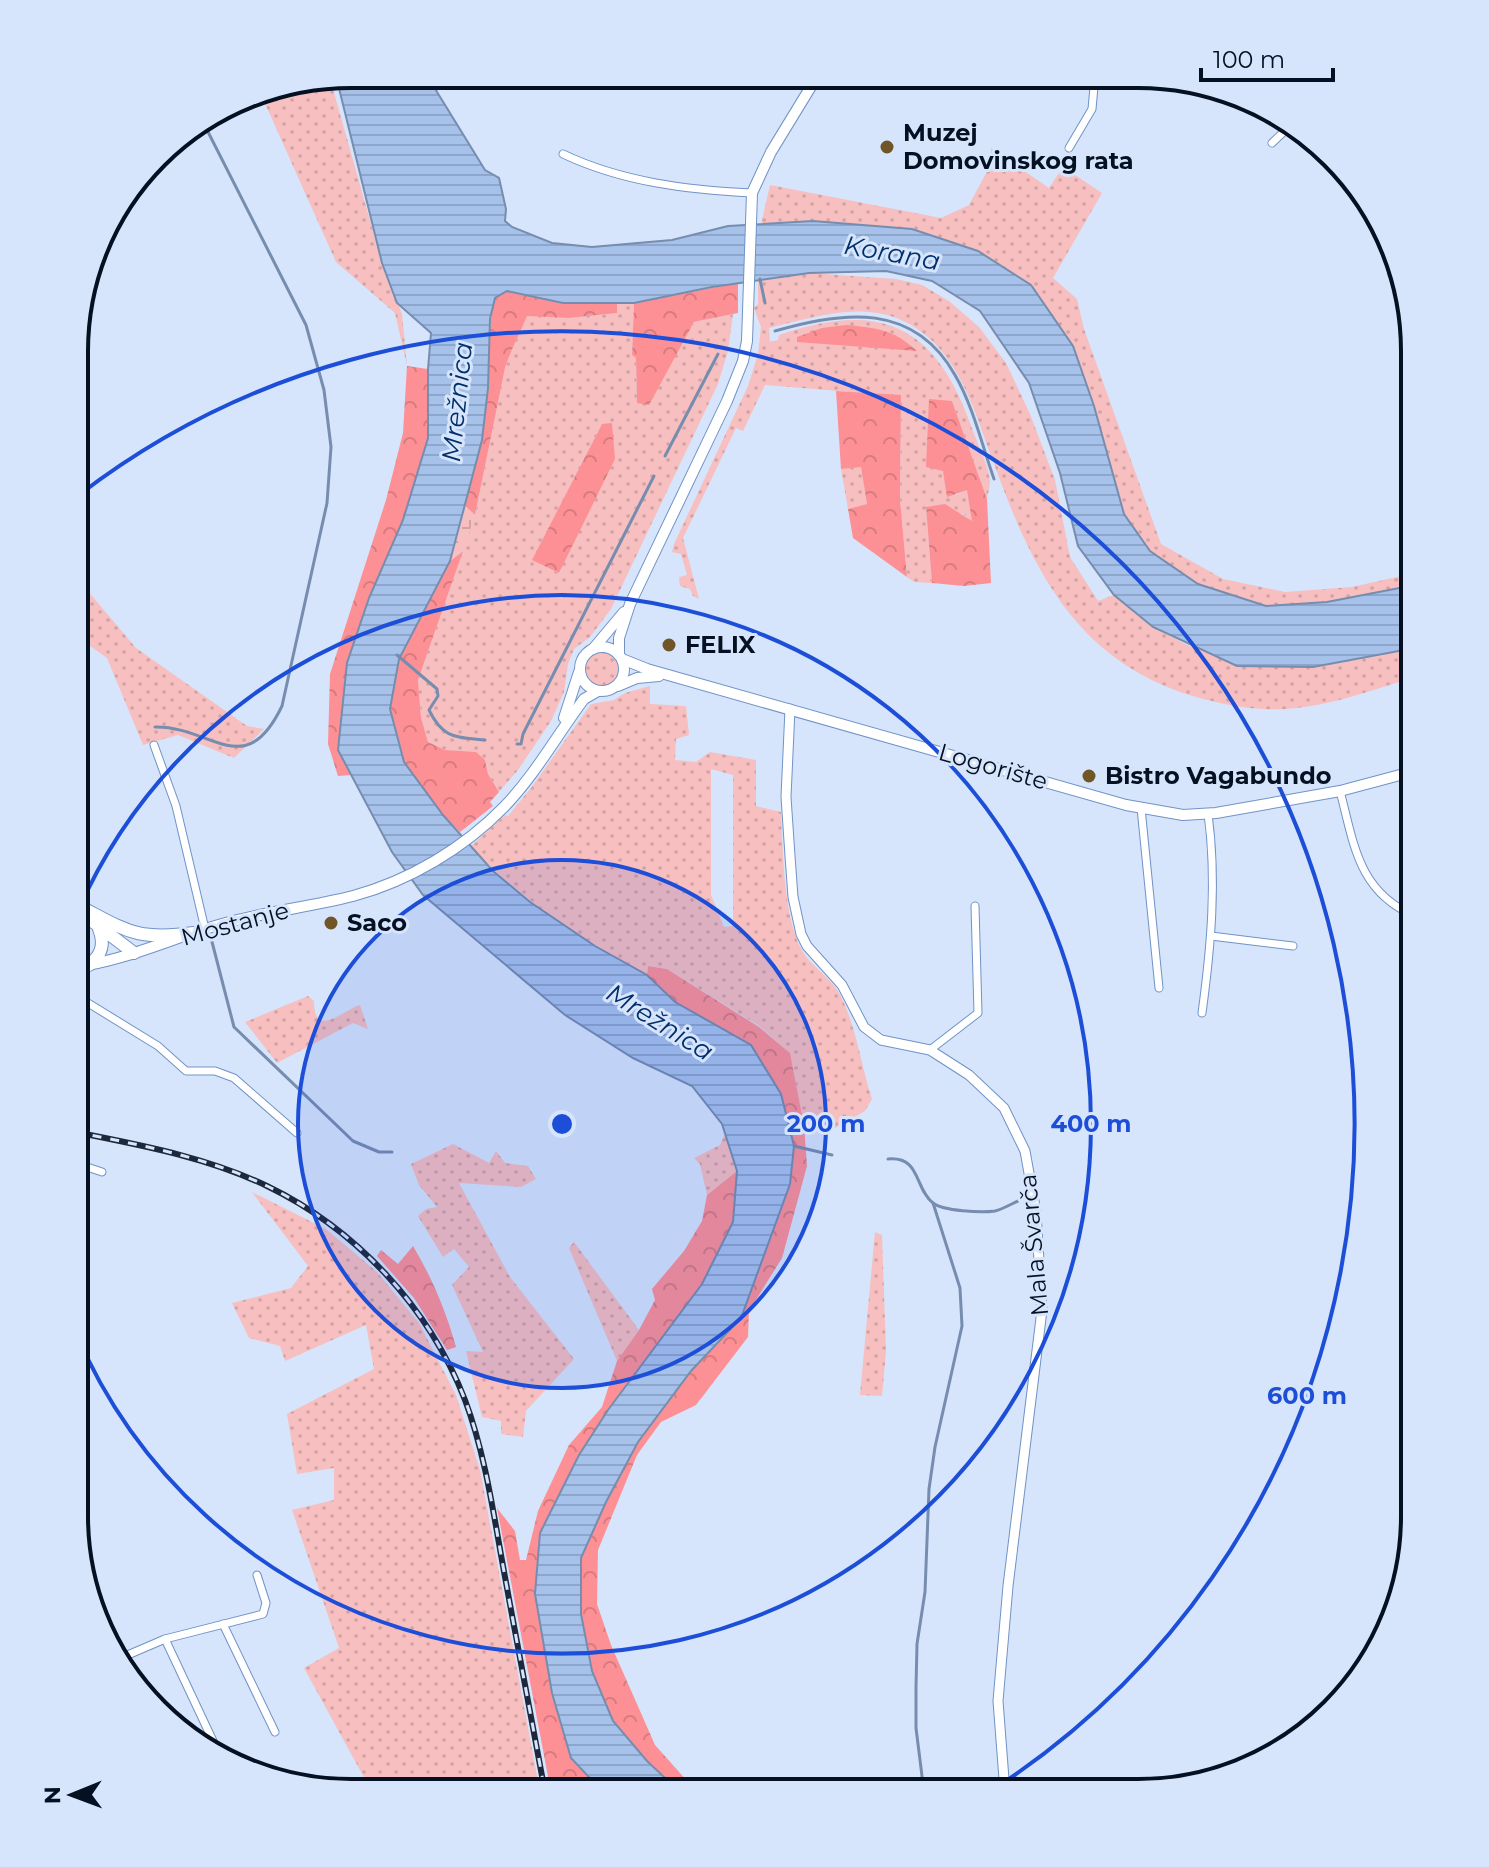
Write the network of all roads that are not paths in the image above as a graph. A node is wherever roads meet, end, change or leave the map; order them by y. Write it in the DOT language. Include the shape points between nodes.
graph roads {
  1 [pos="810,88"];
  2 [pos="1094,88"];
  3 [pos="1284,132"];
  4 [pos="1272,143"];
  5 [pos="1069,148"];
  6 [pos="563,154"];
  7 [pos="752,193"];
  8 [pos="630,604"];
  9 [pos="593,649"];
  10 [pos="620,657"];
  11 [pos="580,669"];
  12 [pos="669,675"];
  13 [pos="618,686"];
  14 [pos="598,691"];
  15 [pos="790,709"];
  16 [pos="558,734"];
  17 [pos="154,745"];
  18 [pos="1401,775"];
  19 [pos="1340,791"];
  20 [pos="1141,808"];
  21 [pos="1208,814"];
  22 [pos="975,906"];
  23 [pos="1401,910"];
  24 [pos="88,912"];
  25 [pos="88,918"];
  26 [pos="97,926"];
  27 [pos="200,931"];
  28 [pos="130,933"];
  29 [pos="1211,936"];
  30 [pos="1293,946"];
  31 [pos="134,953"];
  32 [pos="89,965"];
  33 [pos="1159,988"];
  34 [pos="88,1003"];
  35 [pos="1202,1013"];
  36 [pos="930,1050"];
  37 [pos="297,1133"];
  38 [pos="88,1167"];
  39 [pos="102,1172"];
  40 [pos="257,1575"];
  41 [pos="223,1624"];
  42 [pos="165,1639"];
  43 [pos="128,1655"];
  44 [pos="275,1732"];
  45 [pos="212,1739"];
  46 [pos="1004,1778"];
  1 -- 7 [label="main road"];
  2 -- 5 [label="street" via="1092,109"];
  3 -- 4 [label="street"];
  6 -- 7 [label="street" via="623,176 695,190"];
  7 -- 8 [label="main road" via="746,350"];
  8 -- 9 [label="main road"];
  8 -- 10 [label="main road" via="619,638"];
  9 -- 10 [label="main road" via="607,648"];
  9 -- 11 [label="main road"];
  10 -- 12 [label="main road, Logorište"];
  10 -- 13 [label="main road" via="624,673"];
  11 -- 14 [label="main road" via="587,686"];
  11 -- 16 [label="main road"];
  12 -- 13 [label="main road, Logorište"];
  12 -- 15 [label="main road, Logorište"];
  13 -- 14 [label="main road"];
  14 -- 16 [label="main road" via="584,699"];
  15 -- 20 [label="main road, Logorište"];
  15 -- 36 [label="street, Mala Švarča" via="786,797 801,934 842,985 864,1027 881,1040"];
  16 -- 27 [label="main road, Mostanje" via="504,807 459,846 353,896"];
  17 -- 27 [label="street" via="181,824"];
  18 -- 19 [label="main road, Logorište"];
  19 -- 21 [label="main road, Logorište"];
  19 -- 23 [label="street" via="1364,873 1377,893"];
  20 -- 21 [label="main road, Logorište"];
  20 -- 33 [label="street"];
  21 -- 29 [label="street"];
  22 -- 36 [label="street" via="978,1013"];
  24 -- 28 [label="highway"];
  25 -- 26 [label="highway"];
  26 -- 31 [label="highway"];
  26 -- 32 [label="highway" via="103,945"];
  27 -- 28 [label="highway" via="152,937"];
  27 -- 31 [label="main road, Mostanje"];
  28 -- 31 [label="highway"];
  29 -- 30 [label="street"];
  29 -- 35 [label="street"];
  31 -- 32 [label="main road, Mostanje"];
  34 -- 37 [label="street" via="158,1046 186,1071 215,1071 234,1078"];
  36 -- 46 [label="street, Mala Švarča" via="969,1075 1004,1108 1025,1151 1036,1212 1042,1310 998,1701"];
  38 -- 39 [label="street"];
  40 -- 41 [label="street" via="266,1603 263,1614"];
  41 -- 42 [label="street"];
  41 -- 44 [label="street"];
  42 -- 43 [label="street"];
  42 -- 45 [label="street"];
}
